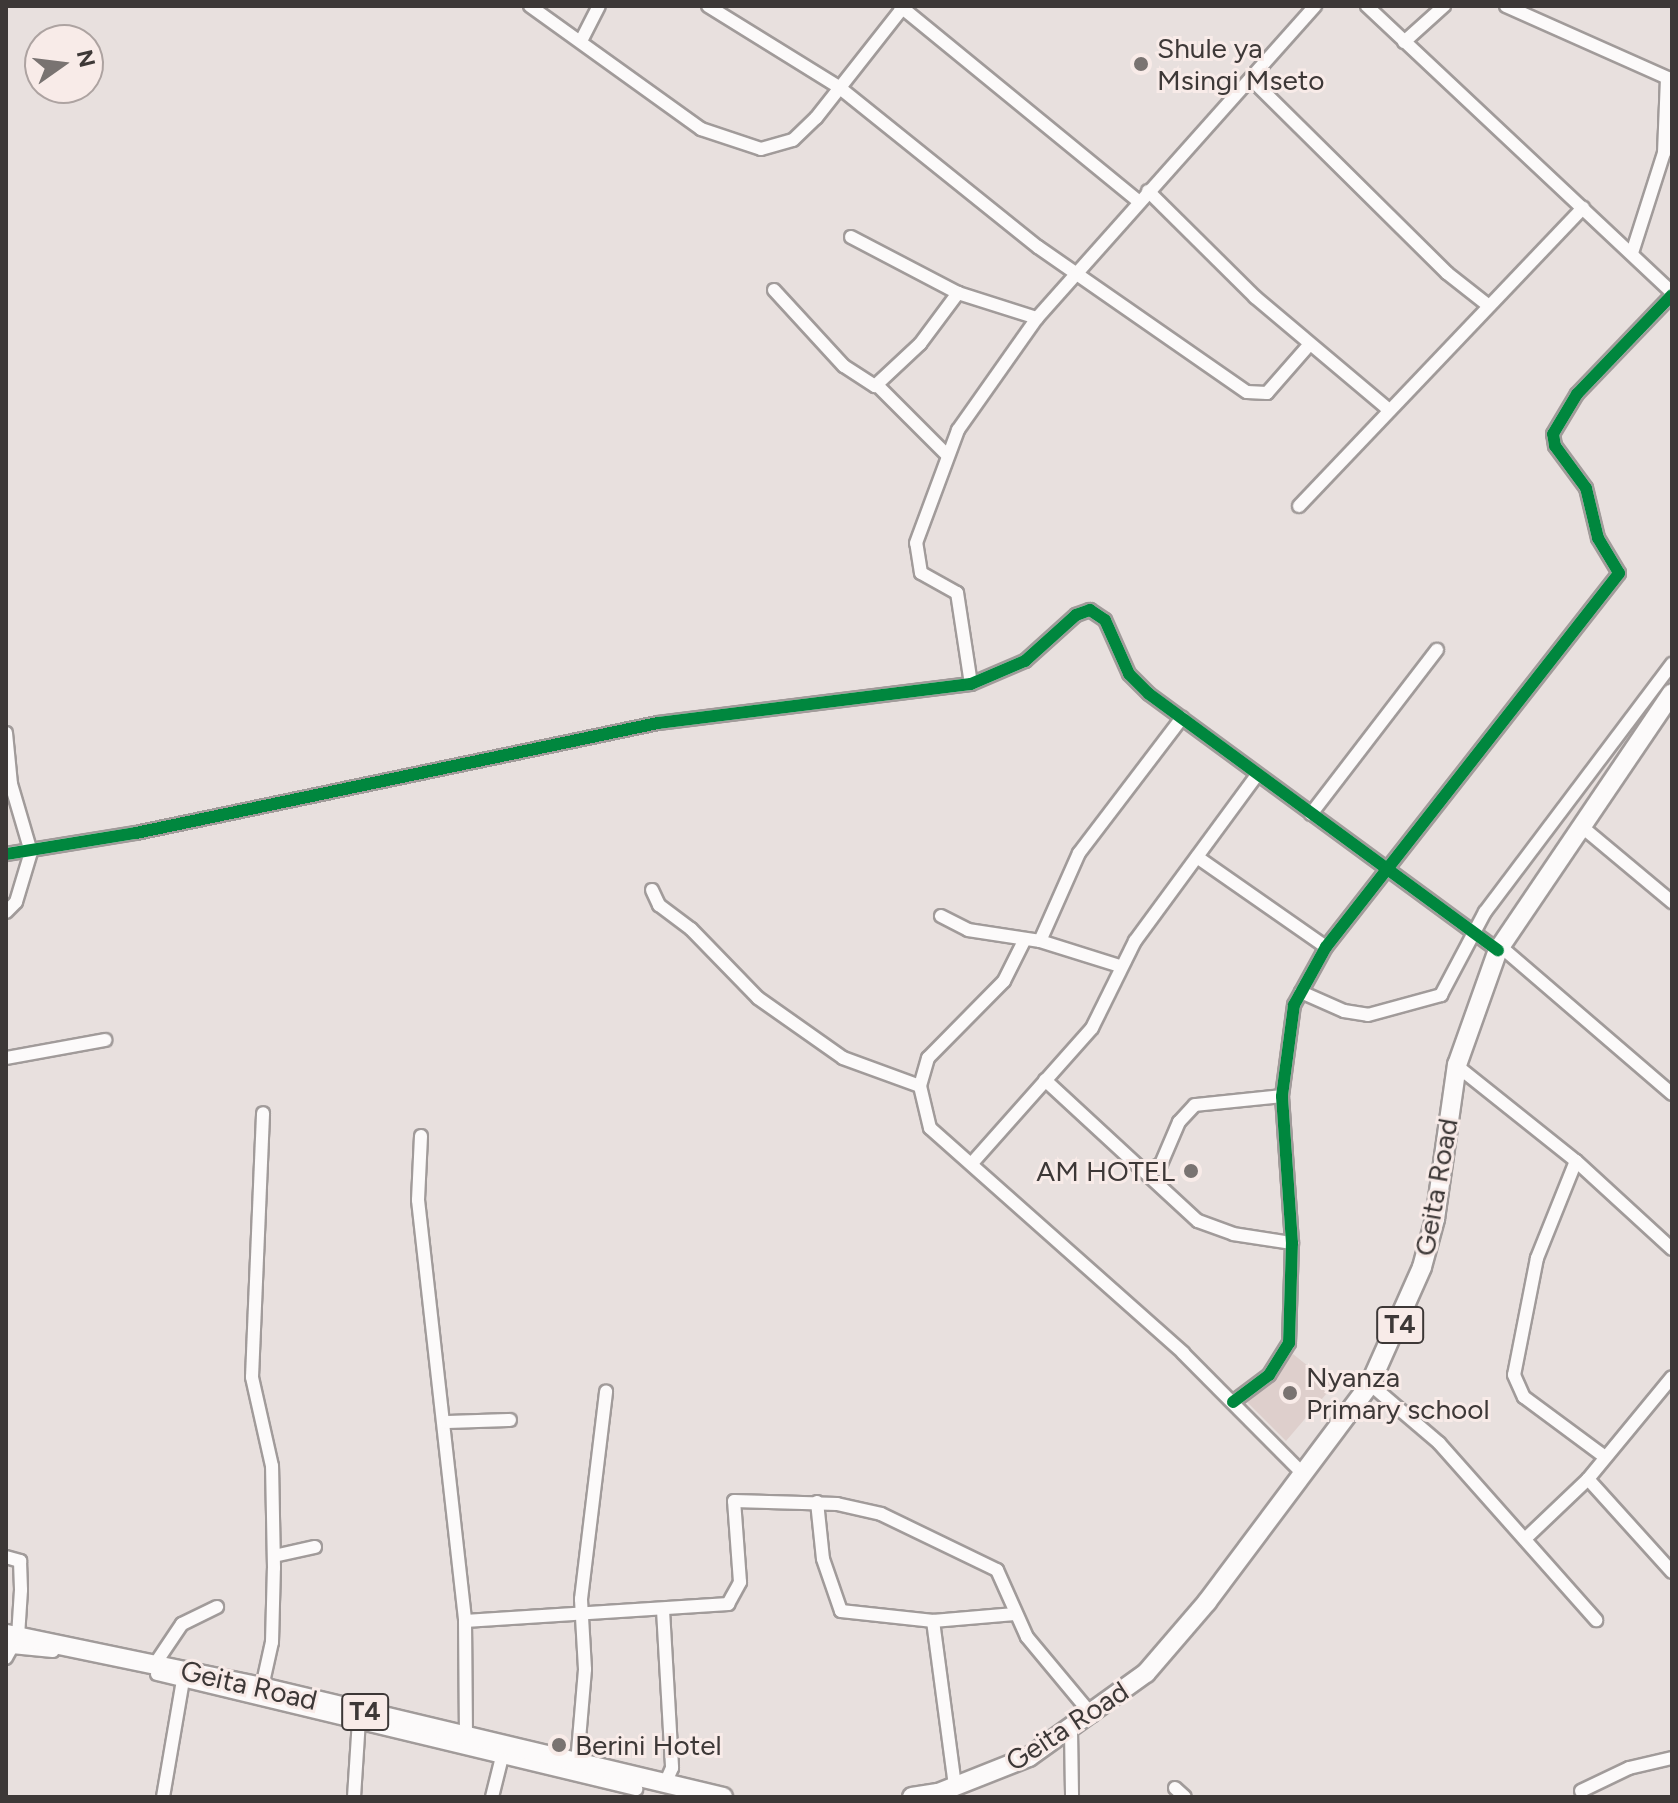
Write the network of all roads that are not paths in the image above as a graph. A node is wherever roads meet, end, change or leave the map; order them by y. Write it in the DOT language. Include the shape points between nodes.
graph roads {
  1 [pos="530,6"];
  2 [pos="599,6"];
  3 [pos="708,6"];
  4 [pos="1315,6"];
  5 [pos="1367,6"];
  6 [pos="1444,6"];
  7 [pos="1506,6"];
  8 [pos="903,7"];
  9 [pos="581,41"];
  10 [pos="1404,42"];
  11 [pos="1251,79"];
  12 [pos="1670,79"];
  13 [pos="840,88"];
  14 [pos="1143,196"];
  15 [pos="1583,208"];
  16 [pos="851,237"];
  17 [pos="1632,253"];
  18 [pos="1075,273"];
  19 [pos="774,290"];
  20 [pos="958,293"];
  21 [pos="1672,293"];
  22 [pos="1489,306"];
  23 [pos="1037,318"];
  24 [pos="1309,345"];
  25 [pos="878,386"];
  26 [pos="1389,410"];
  27 [pos="946,454"];
  28 [pos="1299,506"];
  29 [pos="1437,650"];
  30 [pos="1672,664"];
  31 [pos="971,684"];
  32 [pos="1672,693"];
  33 [pos="1182,718"];
  34 [pos="6,733"];
  35 [pos="1256,776"];
  36 [pos="1311,814"];
  37 [pos="1581,826"];
  38 [pos="36,851"];
  39 [pos="6,854"];
  40 [pos="1197,857"];
  41 [pos="1387,868"];
  42 [pos="652,890"];
  43 [pos="1672,902"];
  44 [pos="6,912"];
  45 [pos="941,916"];
  46 [pos="1473,932"];
  47 [pos="1024,941"];
  48 [pos="1040,941"];
  49 [pos="1326,947"];
  50 [pos="1499,948"];
  51 [pos="1120,966"];
  52 [pos="1301,992"];
  53 [pos="105,1040"];
  54 [pos="6,1058"];
  55 [pos="1457,1066"];
  56 [pos="1045,1080"];
  57 [pos="920,1086"];
  58 [pos="1672,1094"];
  59 [pos="1282,1096"];
  60 [pos="263,1113"];
  61 [pos="421,1136"];
  62 [pos="1576,1161"];
  63 [pos="973,1162"];
  64 [pos="1146,1172"];
  65 [pos="1292,1243"];
  66 [pos="1672,1249"];
  67 [pos="1672,1377"];
  68 [pos="1370,1384"];
  69 [pos="606,1392"];
  70 [pos="1233,1402"];
  71 [pos="510,1420"];
  72 [pos="446,1422"];
  73 [pos="1605,1457"];
  74 [pos="1303,1474"];
  75 [pos="1588,1479"];
  76 [pos="817,1502"];
  77 [pos="1525,1539"];
  78 [pos="315,1547"];
  79 [pos="274,1556"];
  80 [pos="6,1557"];
  81 [pos="1672,1572"];
  82 [pos="217,1607"];
  83 [pos="663,1610"];
  84 [pos="1015,1614"];
  85 [pos="581,1615"];
  86 [pos="1596,1620"];
  87 [pos="465,1621"];
  88 [pos="933,1621"];
  89 [pos="10,1644"];
  90 [pos="155,1664"];
  91 [pos="183,1680"];
  92 [pos="262,1687"];
  93 [pos="1092,1715"];
  94 [pos="359,1720"];
  95 [pos="1071,1730"];
  96 [pos="466,1737"];
  97 [pos="502,1757"];
  98 [pos="1672,1758"];
  99 [pos="577,1763"];
  100 [pos="665,1784"];
  101 [pos="955,1786"];
  102 [pos="636,1789"];
  103 [pos="1581,1791"];
  104 [pos="163,1797"];
  105 [pos="354,1797"];
  106 [pos="492,1797"];
  107 [pos="723,1797"];
  108 [pos="912,1797"];
  109 [pos="1072,1797"];
  1 -- 9 [label="street"];
  2 -- 9 [label="street"];
  3 -- 13 [label="street"];
  4 -- 11 [label="street"];
  5 -- 10 [label="street"];
  6 -- 10 [label="street"];
  7 -- 12 [label="street"];
  8 -- 13 [label="street"];
  8 -- 14 [label="street"];
  9 -- 13 [label="street" via="701,129 761,149 793,140"];
  10 -- 15 [label="street"];
  11 -- 14 [label="street"];
  11 -- 22 [label="street" via="1447,273"];
  12 -- 17 [label="street" via="1664,153"];
  13 -- 18 [label="street"];
  14 -- 18 [label="street"];
  14 -- 24 [label="street"];
  15 -- 17 [label="street"];
  15 -- 22 [label="street"];
  16 -- 20 [label="street"];
  17 -- 21 [label="street"];
  18 -- 23 [label="street"];
  18 -- 24 [label="street" via="1252,394 1267,393"];
  19 -- 25 [label="street" via="844,366"];
  20 -- 23 [label="street"];
  20 -- 25 [label="street" via="930,332"];
  21 -- 41 [label="street" via="1577,394 1553,434 1555,446 1586,488 1598,538 1619,573"];
  22 -- 26 [label="street"];
  23 -- 27 [label="street" via="970,410"];
  24 -- 26 [label="street"];
  25 -- 27 [label="street"];
  26 -- 28 [label="street"];
  27 -- 31 [label="street" via="921,518 916,563 925,577 957,593"];
  29 -- 36 [label="street"];
  30 -- 46 [label="street"];
  31 -- 33 [label="street" via="1025,661 1076,615 1090,610 1105,620 1129,674"];
  31 -- 38 [label="street" via="658,723"];
  32 -- 37 [label="highway, Geita Road / T4"];
  33 -- 35 [label="street"];
  33 -- 48 [label="street" via="1079,853"];
  34 -- 38 [label="street" via="11,784"];
  35 -- 36 [label="street"];
  35 -- 40 [label="street"];
  36 -- 41 [label="street"];
  37 -- 43 [label="street"];
  37 -- 50 [label="highway, Geita Road / T4"];
  38 -- 39 [label="street"];
  38 -- 44 [label="street" via="16,902"];
  40 -- 49 [label="street"];
  40 -- 51 [label="street"];
  41 -- 46 [label="street"];
  41 -- 49 [label="street"];
  42 -- 57 [label="street" via="659,905 691,929 758,998 855,1065"];
  45 -- 47 [label="street" via="968,930"];
  46 -- 50 [label="street"];
  46 -- 52 [label="street" via="1441,995 1430,1001 1368,1015 1344,1011"];
  47 -- 48 [label="street"];
  47 -- 57 [label="street" via="1004,981 928,1058"];
  48 -- 51 [label="street"];
  49 -- 52 [label="street"];
  50 -- 55 [label="highway, Geita Road / T4"];
  50 -- 58 [label="street"];
  51 -- 56 [label="street" via="1092,1028"];
  52 -- 59 [label="street" via="1286,1035"];
  53 -- 54 [label="street"];
  55 -- 62 [label="street"];
  55 -- 68 [label="highway, Geita Road / T4" via="1435,1219 1422,1267"];
  56 -- 63 [label="street"];
  56 -- 64 [label="street"];
  57 -- 63 [label="street" via="934,1135"];
  59 -- 64 [label="street" via="1195,1105 1179,1122 1161,1164"];
  59 -- 65 [label="street"];
  60 -- 79 [label="street" via="252,1377 272,1466"];
  61 -- 72 [label="street" via="420,1226"];
  62 -- 66 [label="street"];
  62 -- 73 [label="street" via="1537,1258 1514,1375 1524,1397"];
  63 -- 70 [label="street"];
  64 -- 65 [label="street" via="1178,1206 1210,1227"];
  65 -- 70 [label="street" via="1290,1330 1283,1358"];
  67 -- 73 [label="street"];
  68 -- 74 [label="highway, Geita Road / T4"];
  68 -- 77 [label="street" via="1439,1443"];
  69 -- 85 [label="street"];
  70 -- 74 [label="street"];
  71 -- 72 [label="street"];
  72 -- 87 [label="street"];
  73 -- 75 [label="street"];
  74 -- 93 [label="highway, Geita Road / T4" via="1179,1638 1146,1673"];
  75 -- 77 [label="street"];
  75 -- 81 [label="street"];
  76 -- 83 [label="street" via="734,1501 737,1594 723,1605"];
  76 -- 84 [label="street" via="881,1514 990,1564 1006,1581"];
  76 -- 88 [label="street" via="823,1559 841,1611"];
  77 -- 86 [label="street"];
  78 -- 79 [label="street"];
  79 -- 92 [label="street" via="272,1642"];
  80 -- 89 [label="street" via="21,1564"];
  82 -- 90 [label="street" via="182,1624"];
  83 -- 85 [label="street"];
  83 -- 100 [label="street" via="672,1768"];
  84 -- 88 [label="street"];
  84 -- 93 [label="street" via="1041,1656"];
  85 -- 87 [label="street"];
  85 -- 99 [label="street" via="585,1669"];
  87 -- 96 [label="street"];
  88 -- 101 [label="street"];
  89 -- 90 [label="highway, Geita Road / T4"];
  89 -- 91 [label="street"];
  90 -- 92 [label="highway, Geita Road / T4"];
  91 -- 94 [label="street"];
  91 -- 104 [label="street"];
  92 -- 96 [label="highway, Geita Road / T4"];
  93 -- 95 [label="highway, Geita Road / T4"];
  94 -- 97 [label="street"];
  94 -- 105 [label="street"];
  95 -- 101 [label="highway, Geita Road / T4" via="1029,1757"];
  95 -- 109 [label="street"];
  96 -- 99 [label="highway, Geita Road / T4"];
  97 -- 102 [label="street"];
  97 -- 106 [label="street"];
  98 -- 103 [label="street" via="1629,1768"];
  99 -- 100 [label="highway, Geita Road / T4"];
  100 -- 107 [label="highway, Geita Road / T4"];
  101 -- 108 [label="highway, Geita Road / T4"];
}
